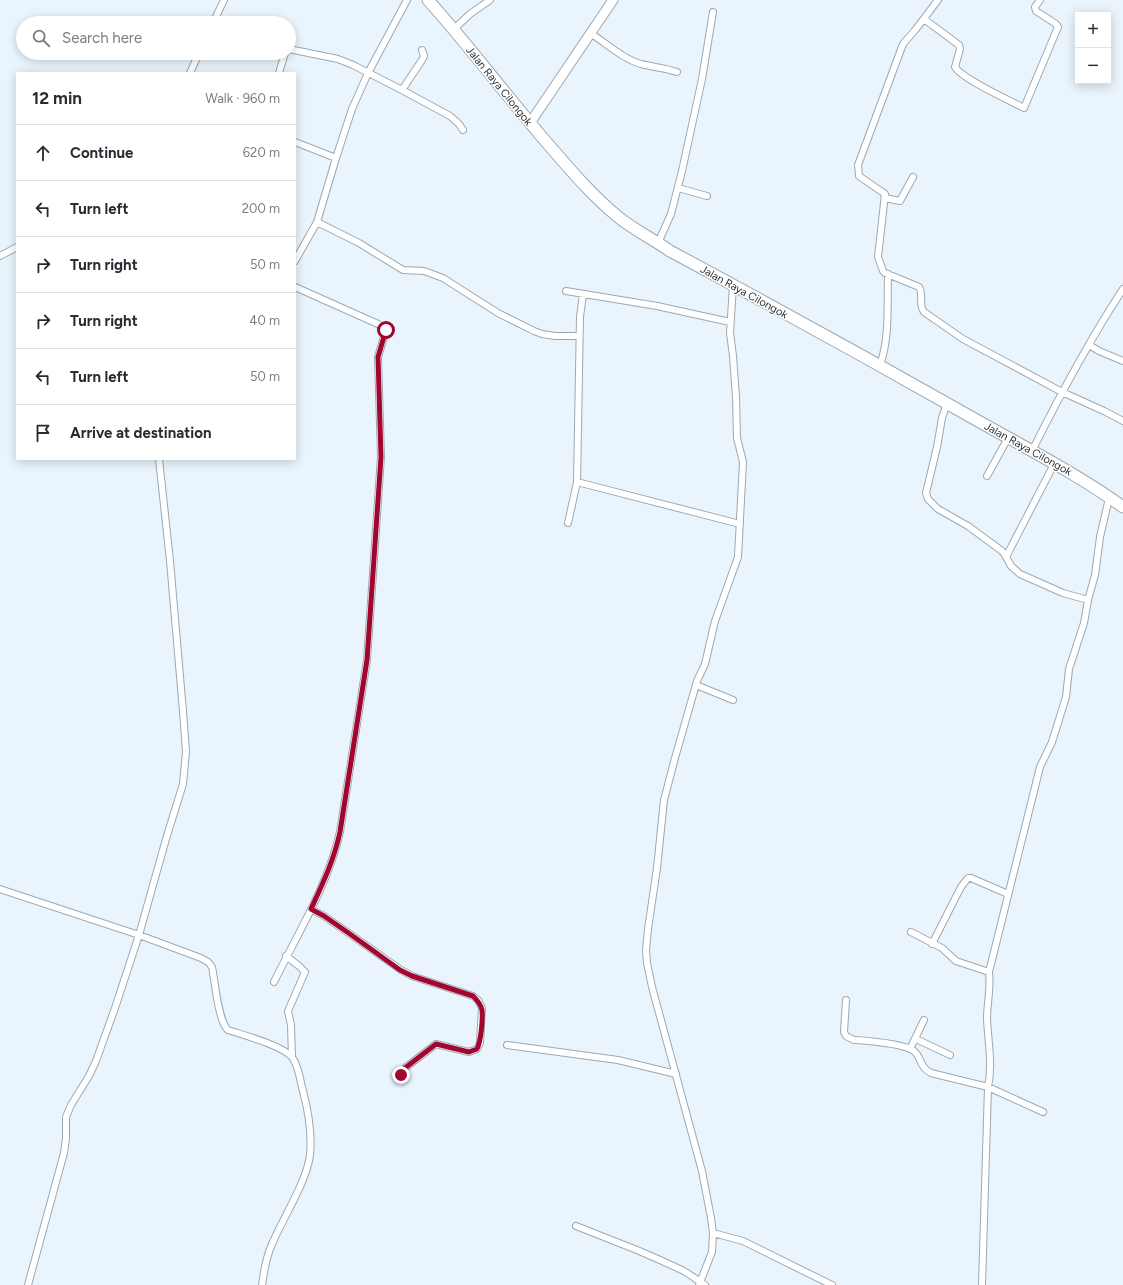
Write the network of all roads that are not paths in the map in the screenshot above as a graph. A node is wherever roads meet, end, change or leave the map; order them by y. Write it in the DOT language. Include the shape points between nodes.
graph roads {
  1 [pos="224,0"];
  2 [pos="407,0"];
  3 [pos="428,0"];
  4 [pos="490,0"];
  5 [pos="613,0"];
  6 [pos="938,0"];
  7 [pos="1040,0"];
  8 [pos="713,12"];
  9 [pos="217,16"];
  10 [pos="924,19"];
  11 [pos="454,29"];
  12 [pos="590,33"];
  13 [pos="296,50"];
  14 [pos="422,50"];
  15 [pos="196,60"];
  16 [pos="283,60"];
  17 [pos="190,72"];
  18 [pos="279,72"];
  19 [pos="677,72"];
  20 [pos="368,73"];
  21 [pos="402,90"];
  22 [pos="530,123"];
  23 [pos="463,130"];
  24 [pos="296,142"];
  25 [pos="336,158"];
  26 [pos="913,177"];
  27 [pos="678,188"];
  28 [pos="707,196"];
  29 [pos="885,198"];
  30 [pos="317,222"];
  31 [pos="658,243"];
  32 [pos="16,248"];
  33 [pos="0,256"];
  34 [pos="296,259"];
  35 [pos="888,274"];
  36 [pos="733,285"];
  37 [pos="296,287"];
  38 [pos="1123,289"];
  39 [pos="566,291"];
  40 [pos="583,294"];
  41 [pos="730,322"];
  42 [pos="580,336"];
  43 [pos="1089,345"];
  44 [pos="1123,361"];
  45 [pos="880,365"];
  46 [pos="1062,392"];
  47 [pos="947,403"];
  48 [pos="1123,421"];
  49 [pos="1008,438"];
  50 [pos="1032,451"];
  51 [pos="160,460"];
  52 [pos="1054,464"];
  53 [pos="986,476"];
  54 [pos="577,482"];
  55 [pos="1109,498"];
  56 [pos="1123,507"];
  57 [pos="568,523"];
  58 [pos="740,524"];
  59 [pos="1006,557"];
  60 [pos="1088,600"];
  61 [pos="696,684"];
  62 [pos="733,700"];
  63 [pos="0,889"];
  64 [pos="1008,894"];
  65 [pos="311,909"];
  66 [pos="911,932"];
  67 [pos="139,935"];
  68 [pos="932,944"];
  69 [pos="286,956"];
  70 [pos="989,972"];
  71 [pos="274,982"];
  72 [pos="846,1000"];
  73 [pos="924,1020"];
  74 [pos="916,1039"];
  75 [pos="507,1045"];
  76 [pos="910,1050"];
  77 [pos="950,1055"];
  78 [pos="292,1057"];
  79 [pos="676,1074"];
  80 [pos="401,1075"];
  81 [pos="988,1087"];
  82 [pos="1043,1112"];
  83 [pos="576,1226"];
  84 [pos="713,1233"];
  85 [pos="702,1284"];
  86 [pos="28,1285"];
  87 [pos="262,1285"];
  88 [pos="832,1285"];
  89 [pos="982,1285"];
  1 -- 9 [label="street"];
  2 -- 20 [label="street"];
  3 -- 11 [label="highway, Jalan Raya Cilongok"];
  4 -- 11 [label="street"];
  5 -- 12 [label="street"];
  6 -- 10 [label="street"];
  7 -- 10 [label="street" via="1035,7 1036,11 1058,27 1024,108 958,71 955,67 959,45"];
  8 -- 27 [label="street" via="702,79"];
  10 -- 29 [label="street" via="902,44 858,165 858,176 884,192"];
  11 -- 22 [label="highway, Jalan Raya Cilongok"];
  12 -- 19 [label="street" via="626,58"];
  12 -- 22 [label="street"];
  13 -- 20 [label="street" via="338,59"];
  14 -- 21 [label="street" via="424,56"];
  15 -- 17 [label="street"];
  16 -- 18 [label="street"];
  20 -- 21 [label="street"];
  20 -- 25 [label="street" via="352,109"];
  21 -- 23 [label="street" via="453,118"];
  22 -- 31 [label="highway, Jalan Raya Cilongok" via="611,211 635,230"];
  24 -- 25 [label="street"];
  25 -- 30 [label="street"];
  26 -- 29 [label="street" via="900,201"];
  27 -- 28 [label="street"];
  27 -- 31 [label="street" via="671,214"];
  29 -- 35 [label="street" via="878,257 883,271"];
  30 -- 34 [label="street"];
  30 -- 42 [label="street" via="403,270 424,271 443,278 498,313 534,331 555,336"];
  31 -- 36 [label="highway, Jalan Raya Cilongok"];
  32 -- 33 [label="street"];
  35 -- 45 [label="street" via="887,340"];
  35 -- 46 [label="street" via="919,287 922,310 963,339"];
  36 -- 41 [label="street"];
  36 -- 45 [label="highway, Jalan Raya Cilongok"];
  37 -- 65 [label="street" via="378,324 386,330 378,357 381,457 367,660 336,850"];
  38 -- 43 [label="street"];
  39 -- 40 [label="street"];
  40 -- 41 [label="street" via="657,306"];
  40 -- 42 [label="street"];
  41 -- 58 [label="street" via="737,438 743,462"];
  42 -- 54 [label="street"];
  43 -- 44 [label="street"];
  43 -- 46 [label="street"];
  45 -- 47 [label="highway, Jalan Raya Cilongok"];
  46 -- 48 [label="street"];
  46 -- 50 [label="street"];
  47 -- 49 [label="highway, Jalan Raya Cilongok"];
  47 -- 59 [label="street" via="926,493 928,500 984,537"];
  49 -- 50 [label="highway, Jalan Raya Cilongok"];
  49 -- 53 [label="street"];
  50 -- 52 [label="highway, Jalan Raya Cilongok"];
  51 -- 67 [label="street" via="186,752 183,784"];
  52 -- 55 [label="highway, Jalan Raya Cilongok"];
  52 -- 59 [label="street"];
  54 -- 57 [label="street"];
  54 -- 58 [label="street"];
  55 -- 56 [label="highway, Jalan Raya Cilongok"];
  55 -- 60 [label="street"];
  58 -- 61 [label="street" via="738,557 715,621 705,664"];
  59 -- 60 [label="street" via="1020,574 1063,593"];
  60 -- 64 [label="street" via="1084,623 1069,669 1066,697 1052,742 1040,767"];
  61 -- 62 [label="street"];
  61 -- 79 [label="street" via="664,800 646,950 652,987"];
  63 -- 67 [label="street"];
  64 -- 68 [label="street" via="971,878 966,879"];
  64 -- 70 [label="street"];
  65 -- 69 [label="street"];
  65 -- 80 [label="street" via="400,970 478,1000 482,1008 480,1043 477,1049 469,1052 436,1044 405,1068"];
  66 -- 68 [label="street"];
  67 -- 78 [label="street" via="208,962 212,967 224,1027 260,1040"];
  67 -- 86 [label="street" via="96,1061 66,1117 64,1153"];
  68 -- 70 [label="street" via="945,949 956,961"];
  69 -- 71 [label="street"];
  69 -- 78 [label="street" via="305,972 288,1011"];
  70 -- 81 [label="street"];
  72 -- 76 [label="street" via="846,1036 854,1040 902,1046"];
  73 -- 74 [label="street"];
  74 -- 76 [label="street"];
  74 -- 77 [label="street"];
  75 -- 79 [label="street" via="618,1060"];
  76 -- 81 [label="street" via="916,1054 925,1070 931,1073"];
  78 -- 87 [label="street" via="305,1099 311,1141 310,1155 300,1186 267,1256"];
  79 -- 84 [label="street" via="702,1171"];
  81 -- 82 [label="street"];
  81 -- 89 [label="street"];
  83 -- 85 [label="street" via="684,1271"];
  84 -- 85 [label="street" via="712,1252"];
  84 -- 88 [label="street" via="743,1240"];
}
